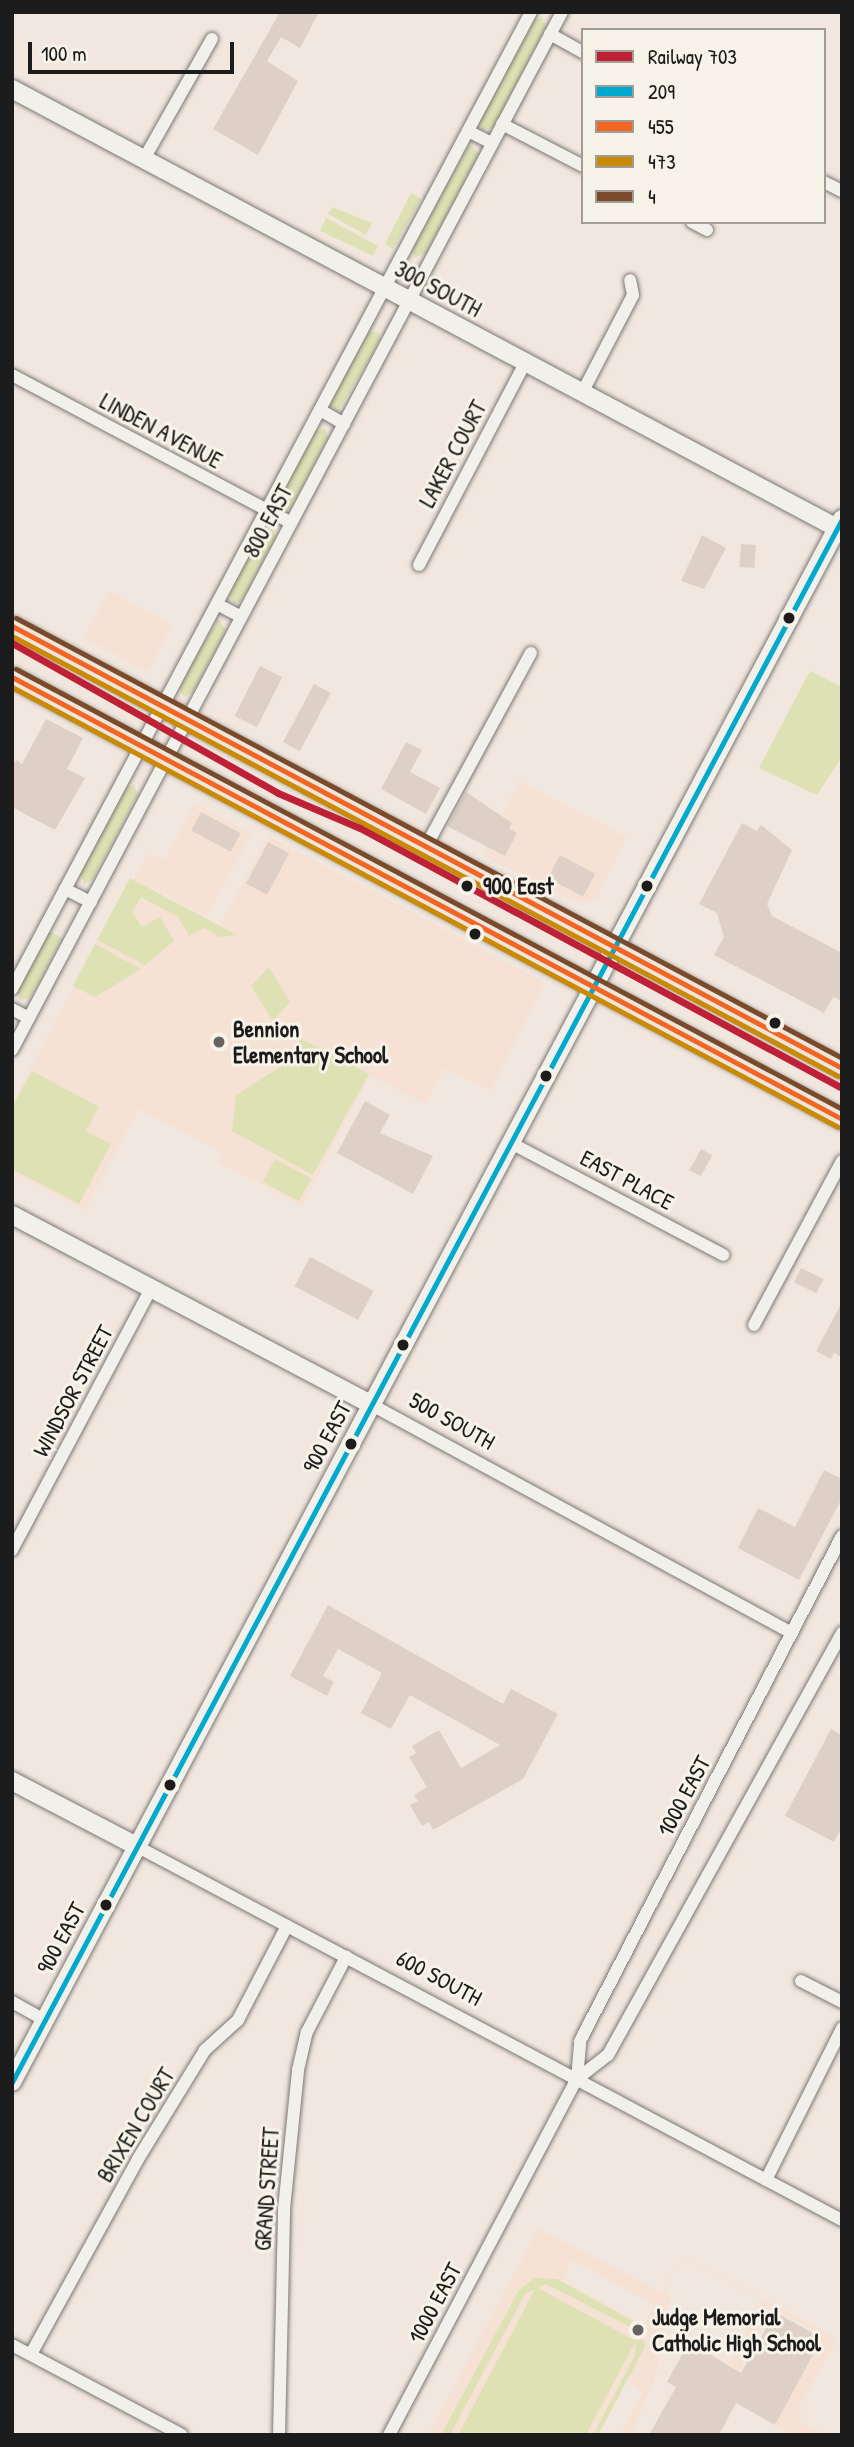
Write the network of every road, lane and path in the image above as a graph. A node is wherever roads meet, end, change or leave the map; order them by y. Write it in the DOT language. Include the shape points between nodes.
graph roads {
  1 [pos="531,12"];
  2 [pos="557,14"];
  3 [pos="550,34"];
  4 [pos="212,39"];
  5 [pos="581,51"];
  6 [pos="12,89"];
  7 [pos="502,124"];
  8 [pos="468,131"];
  9 [pos="492,143"];
  10 [pos="144,159"];
  11 [pos="581,165"];
  12 [pos="826,183"];
  13 [pos="842,191"];
  14 [pos="696,224"];
  15 [pos="707,230"];
  16 [pos="630,280"];
  17 [pos="384,289"];
  18 [pos="408,301"];
  19 [pos="524,363"];
  20 [pos="12,375"];
  21 [pos="582,393"];
  22 [pos="320,410"];
  23 [pos="344,424"];
  24 [pos="266,510"];
  25 [pos="291,523"];
  26 [pos="840,526"];
  27 [pos="419,565"];
  28 [pos="217,604"];
  29 [pos="241,617"];
  30 [pos="12,626"];
  31 [pos="531,653"];
  32 [pos="12,677"];
  33 [pos="163,706"];
  34 [pos="187,720"];
  35 [pos="141,746"];
  36 [pos="166,759"];
  37 [pos="425,848"];
  38 [pos="65,888"];
  39 [pos="91,902"];
  40 [pos="615,948"];
  41 [pos="593,988"];
  42 [pos="12,989"];
  43 [pos="12,1009"];
  44 [pos="29,1018"];
  45 [pos="12,1050"];
  46 [pos="842,1068"];
  47 [pos="842,1119"];
  48 [pos="511,1143"];
  49 [pos="842,1161"];
  50 [pos="12,1215"];
  51 [pos="723,1255"];
  52 [pos="151,1289"];
  53 [pos="754,1325"];
  54 [pos="372,1405"];
  55 [pos="842,1536"];
  56 [pos="12,1550"];
  57 [pos="842,1632"];
  58 [pos="792,1633"];
  59 [pos="12,1781"];
  60 [pos="138,1847"];
  61 [pos="287,1926"];
  62 [pos="346,1957"];
  63 [pos="801,1981"];
  64 [pos="12,2002"];
  65 [pos="842,2002"];
  66 [pos="46,2020"];
  67 [pos="842,2028"];
  68 [pos="15,2072"];
  69 [pos="577,2079"];
  70 [pos="766,2180"];
  71 [pos="842,2220"];
  72 [pos="12,2344"];
  73 [pos="31,2354"];
  74 [pos="182,2435"];
  75 [pos="279,2435"];
  76 [pos="389,2435"];
  1 -- 8 [label="street, 800 EAST"];
  2 -- 3 [label="street, 800 EAST"];
  3 -- 5 [label="street"];
  3 -- 7 [label="street, 800 EAST"];
  4 -- 10 [label="street"];
  6 -- 10 [label="street, 300 SOUTH"];
  7 -- 9 [label="street, 800 EAST"];
  7 -- 11 [label="street"];
  8 -- 9 [label="street"];
  8 -- 17 [label="street, 800 EAST"];
  9 -- 18 [label="street, 800 EAST"];
  10 -- 17 [label="street, 300 SOUTH"];
  12 -- 13 [label="street"];
  14 -- 15 [label="street"];
  16 -- 21 [label="street" via="633,295"];
  17 -- 18 [label="street, 300 SOUTH"];
  17 -- 22 [label="street, 800 EAST"];
  18 -- 19 [label="street, 300 SOUTH"];
  18 -- 23 [label="street, 800 EAST"];
  19 -- 21 [label="street, 300 SOUTH"];
  19 -- 27 [label="street, LAKER COURT"];
  20 -- 24 [label="street, LINDEN AVENUE"];
  21 -- 26 [label="street, 300 SOUTH"];
  22 -- 23 [label="street"];
  22 -- 24 [label="street, 800 EAST"];
  23 -- 25 [label="street, 800 EAST"];
  24 -- 25 [label="street, LINDEN AVENUE"];
  24 -- 28 [label="street, 800 EAST"];
  25 -- 29 [label="street, 800 EAST"];
  26 -- 40 [label="street, 900 EAST"];
  28 -- 29 [label="street"];
  28 -- 33 [label="street, 800 EAST"];
  29 -- 34 [label="street, 800 EAST"];
  30 -- 33 [label="main road"];
  31 -- 37 [label="street"];
  32 -- 35 [label="main road"];
  33 -- 34 [label="main road"];
  33 -- 35 [label="street, 800 EAST"];
  34 -- 36 [label="street, 800 EAST"];
  34 -- 37 [label="main road"];
  35 -- 36 [label="main road"];
  35 -- 38 [label="street, 800 EAST"];
  36 -- 39 [label="street, 800 EAST"];
  36 -- 41 [label="main road"];
  37 -- 40 [label="main road"];
  38 -- 39 [label="street"];
  38 -- 42 [label="street, 800 EAST"];
  39 -- 44 [label="street, 800 EAST"];
  40 -- 41 [label="street, 900 EAST"];
  40 -- 46 [label="main road"];
  41 -- 47 [label="main road"];
  41 -- 48 [label="street, 900 EAST"];
  43 -- 44 [label="street"];
  44 -- 45 [label="street, 800 EAST"];
  48 -- 51 [label="street, EAST PLACE"];
  48 -- 54 [label="street, 900 EAST"];
  49 -- 53 [label="street"];
  50 -- 52 [label="street, 500 SOUTH"];
  52 -- 54 [label="street, 500 SOUTH"];
  52 -- 56 [label="street, WINDSOR STREET"];
  54 -- 58 [label="street, 500 SOUTH"];
  54 -- 60 [label="street, 900 EAST"];
  55 -- 58 [label="street, 1000 EAST"];
  57 -- 69 [label="street, 1000 EAST" via="608,2055"];
  58 -- 69 [label="street, 1000 EAST" via="580,2041"];
  59 -- 60 [label="street, 600 SOUTH"];
  60 -- 61 [label="street, 600 SOUTH"];
  60 -- 66 [label="street, 900 EAST"];
  61 -- 62 [label="street, 600 SOUTH"];
  61 -- 73 [label="street, BRIXEN COURT" via="239,2020 205,2050 138,2160"];
  62 -- 69 [label="street, 600 SOUTH"];
  62 -- 75 [label="street, GRAND STREET" via="307,2032 298,2070 284,2209"];
  63 -- 65 [label="street"];
  64 -- 66 [label="street"];
  66 -- 68 [label="street, 900 EAST"];
  67 -- 70 [label="street"];
  69 -- 70 [label="street, 600 SOUTH"];
  69 -- 76 [label="street, 1000 EAST"];
  70 -- 71 [label="street, 600 SOUTH"];
  72 -- 73 [label="street"];
  73 -- 74 [label="street"];
}
